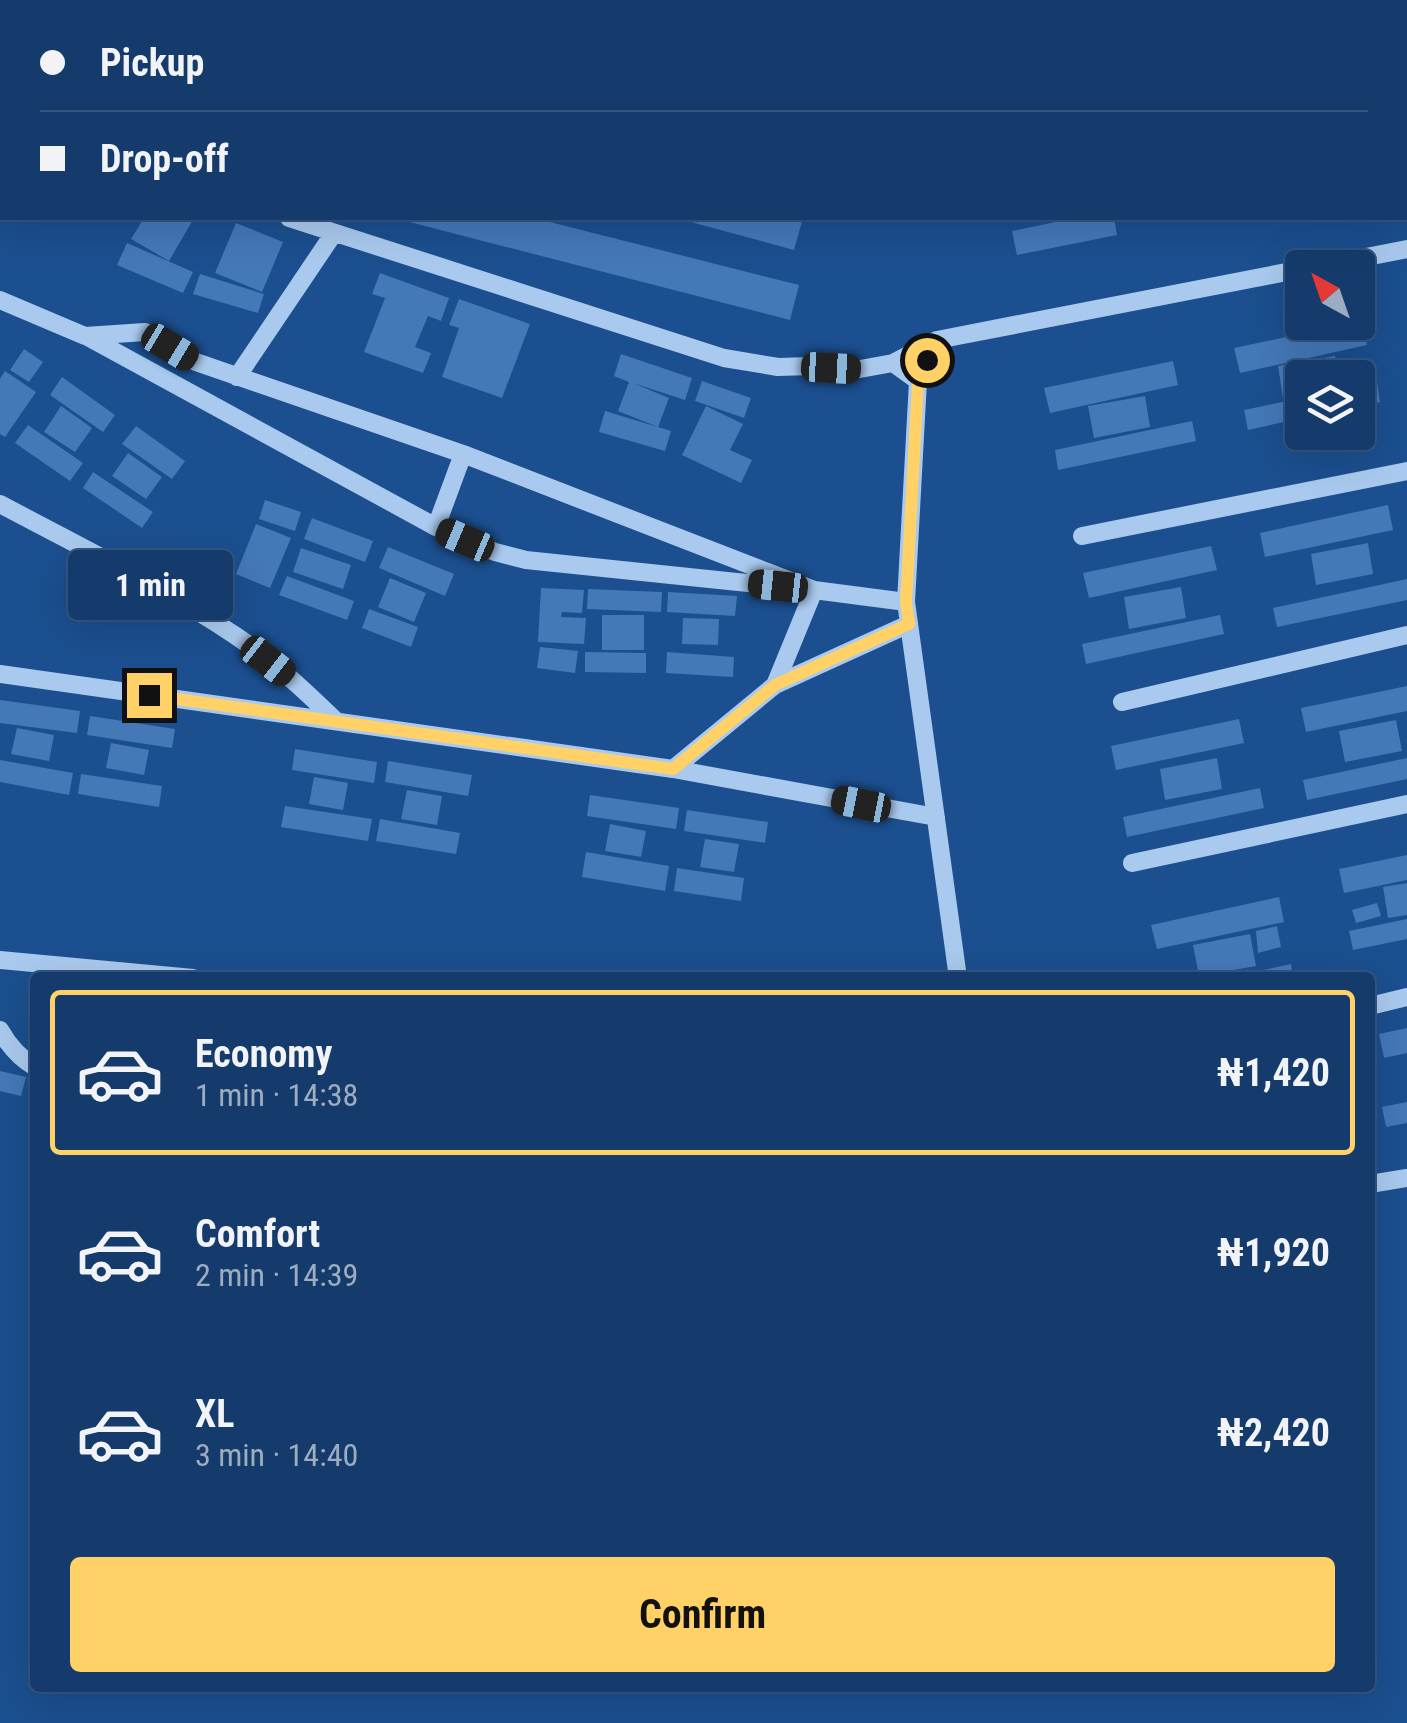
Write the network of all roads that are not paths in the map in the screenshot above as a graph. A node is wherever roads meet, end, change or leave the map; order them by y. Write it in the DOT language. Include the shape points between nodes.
graph roads {
  1 [pos="295,220"];
  2 [pos="334,234"];
  3 [pos="1407,249"];
  4 [pos="1375,255"];
  5 [pos="1285,272"];
  6 [pos="0,300"];
  7 [pos="85,336"];
  8 [pos="937,340"];
  9 [pos="894,363"];
  10 [pos="237,377"];
  11 [pos="918,381"];
  12 [pos="462,454"];
  13 [pos="1407,472"];
  14 [pos="0,504"];
  15 [pos="436,527"];
  16 [pos="1082,536"];
  17 [pos="814,590"];
  18 [pos="906,602"];
  19 [pos="909,624"];
  20 [pos="1407,636"];
  21 [pos="0,674"];
  22 [pos="775,685"];
  23 [pos="1122,702"];
  24 [pos="336,721"];
  25 [pos="673,769"];
  26 [pos="1407,804"];
  27 [pos="936,818"];
  28 [pos="1132,862"];
  29 [pos="0,960"];
  30 [pos="129,972"];
  31 [pos="957,972"];
  32 [pos="1407,997"];
  33 [pos="1375,1005"];
  34 [pos="0,1030"];
  35 [pos="30,1064"];
  36 [pos="1407,1178"];
  37 [pos="1375,1183"];
  1 -- 2 [label="street"];
  2 -- 9 [label="street" via="724,358 778,367"];
  2 -- 10 [label="street"];
  3 -- 4 [label="street"];
  5 -- 8 [label="street"];
  6 -- 7 [label="street"];
  7 -- 10 [label="street" via="145,332"];
  7 -- 15 [label="street"];
  8 -- 9 [label="street"];
  8 -- 11 [label="street"];
  9 -- 11 [label="street"];
  10 -- 12 [label="street"];
  11 -- 18 [label="street"];
  12 -- 15 [label="street"];
  12 -- 17 [label="street"];
  13 -- 16 [label="street"];
  14 -- 24 [label="street" via="238,637"];
  15 -- 17 [label="street" via="526,560"];
  17 -- 18 [label="street"];
  17 -- 22 [label="street"];
  18 -- 19 [label="street"];
  19 -- 22 [label="street"];
  19 -- 27 [label="street"];
  20 -- 23 [label="street"];
  21 -- 24 [label="street"];
  22 -- 25 [label="street"];
  24 -- 25 [label="street"];
  25 -- 27 [label="street"];
  26 -- 28 [label="street"];
  27 -- 31 [label="street"];
  29 -- 30 [label="street"];
  32 -- 33 [label="street"];
  34 -- 35 [label="street"];
  36 -- 37 [label="street"];
}
